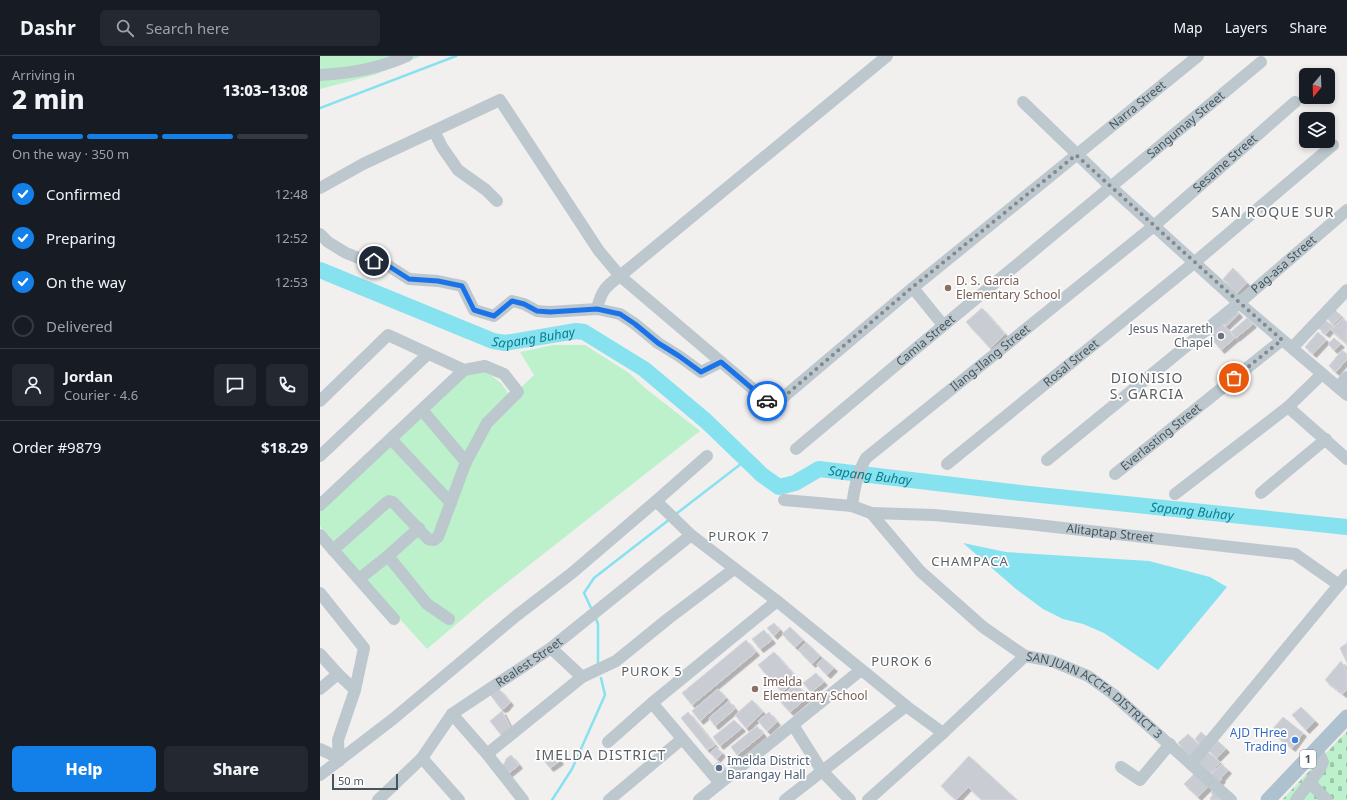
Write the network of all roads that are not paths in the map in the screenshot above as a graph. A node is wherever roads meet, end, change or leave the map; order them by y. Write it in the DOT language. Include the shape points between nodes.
graph roads {
  1 [pos="407,56"];
  2 [pos="887,56"];
  3 [pos="1198,56"];
  4 [pos="1261,62"];
  5 [pos="320,75"];
  6 [pos="1023,102"];
  7 [pos="1295,102"];
  8 [pos="434,131"];
  9 [pos="1329,148"];
  10 [pos="1076,155"];
  11 [pos="1111,187"];
  12 [pos="320,188"];
  13 [pos="497,201"];
  14 [pos="1347,210"];
  15 [pos="1155,226"];
  16 [pos="320,234"];
  17 [pos="1194,262"];
  18 [pos="620,276"];
  19 [pos="912,288"];
  20 [pos="1347,290"];
  21 [pos="1239,302"];
  22 [pos="597,309"];
  23 [pos="943,325"];
  24 [pos="1282,340"];
  25 [pos="1292,348"];
  26 [pos="428,354"];
  27 [pos="721,362"];
  28 [pos="464,370"];
  29 [pos="1322,374"];
  30 [pos="1347,377"];
  31 [pos="1342,391"];
  32 [pos="320,401"];
  33 [pos="1288,407"];
  34 [pos="422,410"];
  35 [pos="391,439"];
  36 [pos="1326,439"];
  37 [pos="796,449"];
  38 [pos="320,456"];
  39 [pos="707,456"];
  40 [pos="1347,459"];
  41 [pos="1047,460"];
  42 [pos="466,462"];
  43 [pos="947,464"];
  44 [pos="1115,474"];
  45 [pos="1261,493"];
  46 [pos="1176,494"];
  47 [pos="784,500"];
  48 [pos="656,501"];
  49 [pos="451,503"];
  50 [pos="320,505"];
  51 [pos="852,506"];
  52 [pos="871,513"];
  53 [pos="418,528"];
  54 [pos="320,535"];
  55 [pos="691,535"];
  56 [pos="327,549"];
  57 [pos="388,556"];
  58 [pos="734,569"];
  59 [pos="1347,575"];
  60 [pos="358,579"];
  61 [pos="1339,585"];
  62 [pos="320,593"];
  63 [pos="777,601"];
  64 [pos="394,619"];
  65 [pos="449,619"];
  66 [pos="551,648"];
  67 [pos="320,654"];
  68 [pos="1025,656"];
  69 [pos="862,670"];
  70 [pos="338,674"];
  71 [pos="582,677"];
  72 [pos="320,689"];
  73 [pos="355,690"];
  74 [pos="652,703"];
  75 [pos="906,706"];
  76 [pos="452,714"];
  77 [pos="1347,717"];
  78 [pos="793,725"];
  79 [pos="943,733"];
  80 [pos="682,739"];
  81 [pos="608,742"];
  82 [pos="1170,744"];
  83 [pos="1316,749"];
  84 [pos="320,750"];
  85 [pos="487,754"];
  86 [pos="422,758"];
  87 [pos="339,759"];
  88 [pos="1191,764"];
  89 [pos="1121,767"];
  90 [pos="822,771"];
  91 [pos="320,775"];
  92 [pos="720,783"];
  93 [pos="1310,783"];
  94 [pos="1274,798"];
  95 [pos="378,800"];
  96 [pos="459,800"];
  97 [pos="523,800"];
  98 [pos="609,800"];
  99 [pos="699,800"];
  100 [pos="786,800"];
  101 [pos="850,800"];
  102 [pos="868,800"];
  103 [pos="1231,800"];
  104 [pos="1296,800"];
  105 [pos="1326,800"];
  1 -- 5 [label="street" via="390,64 353,72"];
  2 -- 18 [label="street"];
  3 -- 10 [label="street, Narra Street"];
  4 -- 11 [label="street, Sangumay Street"];
  6 -- 10 [label="street"];
  7 -- 15 [label="street, Sesame Street"];
  8 -- 12 [label="street" via="363,164"];
  8 -- 13 [label="street" via="458,170"];
  8 -- 18 [label="street" via="500,100 599,251"];
  9 -- 17 [label="street, Rosal Street"];
  10 -- 11 [label="street"];
  10 -- 19 [label="street, Narra Street"];
  11 -- 15 [label="street"];
  11 -- 23 [label="street, Camia Street"];
  14 -- 21 [label="street, Pag-asa Street"];
  15 -- 17 [label="street"];
  15 -- 51 [label="street, Ilang-Ilang Street" via="866,458 861,465"];
  16 -- 22 [label="street" via="346,253 364,260 384,263 409,279 462,286 474,310 494,316 512,301 537,311"];
  17 -- 21 [label="street"];
  17 -- 43 [label="street, Rosal Street"];
  18 -- 22 [label="street" via="607,286 600,296"];
  18 -- 27 [label="street"];
  19 -- 23 [label="street"];
  19 -- 27 [label="street, Narra Street" via="773,406"];
  20 -- 25 [label="street"];
  21 -- 24 [label="street"];
  21 -- 41 [label="street, Pag-asa Street"];
  22 -- 27 [label="street" via="620,314 701,372"];
  23 -- 37 [label="street, Camia Street"];
  24 -- 25 [label="street"];
  24 -- 44 [label="street, Everlasting Street"];
  25 -- 29 [label="street"];
  26 -- 28 [label="street"];
  26 -- 32 [label="street" via="388,335"];
  26 -- 38 [label="street"];
  28 -- 34 [label="street"];
  28 -- 42 [label="street" via="485,366 504,374 518,392 487,423"];
  29 -- 31 [label="street"];
  29 -- 33 [label="street"];
  30 -- 31 [label="street"];
  33 -- 36 [label="street"];
  33 -- 46 [label="street"];
  34 -- 35 [label="street"];
  34 -- 42 [label="street"];
  35 -- 49 [label="street"];
  35 -- 50 [label="street"];
  36 -- 40 [label="street"];
  36 -- 45 [label="street"];
  39 -- 48 [label="street"];
  42 -- 49 [label="street"];
  47 -- 51 [label="street, Alitaptap Street"];
  48 -- 55 [label="street"];
  48 -- 87 [label="street" via="393,719"];
  49 -- 53 [label="street" via="438,537 434,540 428,539"];
  51 -- 52 [label="street, Alitaptap Street"];
  52 -- 61 [label="street, Alitaptap Street" via="934,515 1028,524 1296,554"];
  52 -- 68 [label="street, Alitaptap Street" via="920,571 982,626"];
  53 -- 56 [label="street" via="389,501"];
  53 -- 57 [label="street"];
  54 -- 56 [label="street"];
  55 -- 58 [label="street"];
  55 -- 66 [label="street, Realest Street"];
  56 -- 60 [label="street"];
  57 -- 60 [label="street"];
  57 -- 65 [label="street" via="427,604"];
  58 -- 63 [label="street"];
  58 -- 71 [label="street" via="616,661"];
  59 -- 61 [label="street"];
  60 -- 64 [label="street"];
  61 -- 88 [label="street"];
  62 -- 73 [label="street" via="364,648"];
  63 -- 69 [label="street"];
  63 -- 74 [label="street"];
  66 -- 71 [label="street"];
  66 -- 76 [label="street, Realest Street"];
  67 -- 70 [label="street"];
  68 -- 79 [label="street, SAN JUAN ACCFA DISTRICT 3"];
  68 -- 82 [label="street, SAN JUAN ACCFA DISTRICT 3" via="1052,661 1088,676 1113,694"];
  69 -- 75 [label="street"];
  69 -- 78 [label="street"];
  70 -- 72 [label="street"];
  70 -- 73 [label="street"];
  71 -- 85 [label="street"];
  73 -- 87 [label="street" via="338,740"];
  74 -- 80 [label="street"];
  74 -- 81 [label="street"];
  75 -- 79 [label="street"];
  75 -- 90 [label="street"];
  76 -- 85 [label="street"];
  76 -- 86 [label="street, Realest Street"];
  77 -- 83 [label="main road, 1"];
  78 -- 90 [label="street"];
  78 -- 92 [label="street"];
  79 -- 102 [label="street, SAN JUAN ACCFA DISTRICT 3"];
  80 -- 92 [label="street"];
  80 -- 98 [label="street"];
  82 -- 88 [label="street, SAN JUAN ACCFA DISTRICT 3"];
  82 -- 89 [label="street" via="1140,780"];
  83 -- 93 [label="street" via="1323,762"];
  83 -- 94 [label="main road, 1"];
  84 -- 87 [label="street"];
  85 -- 97 [label="street"];
  86 -- 95 [label="street, Realest Street"];
  86 -- 96 [label="street"];
  87 -- 91 [label="street"];
  88 -- 103 [label="street, SAN JUAN ACCFA DISTRICT 3"];
  90 -- 100 [label="street"];
  90 -- 101 [label="street"];
  92 -- 99 [label="street"];
  93 -- 104 [label="street"];
  93 -- 105 [label="street"];
}
